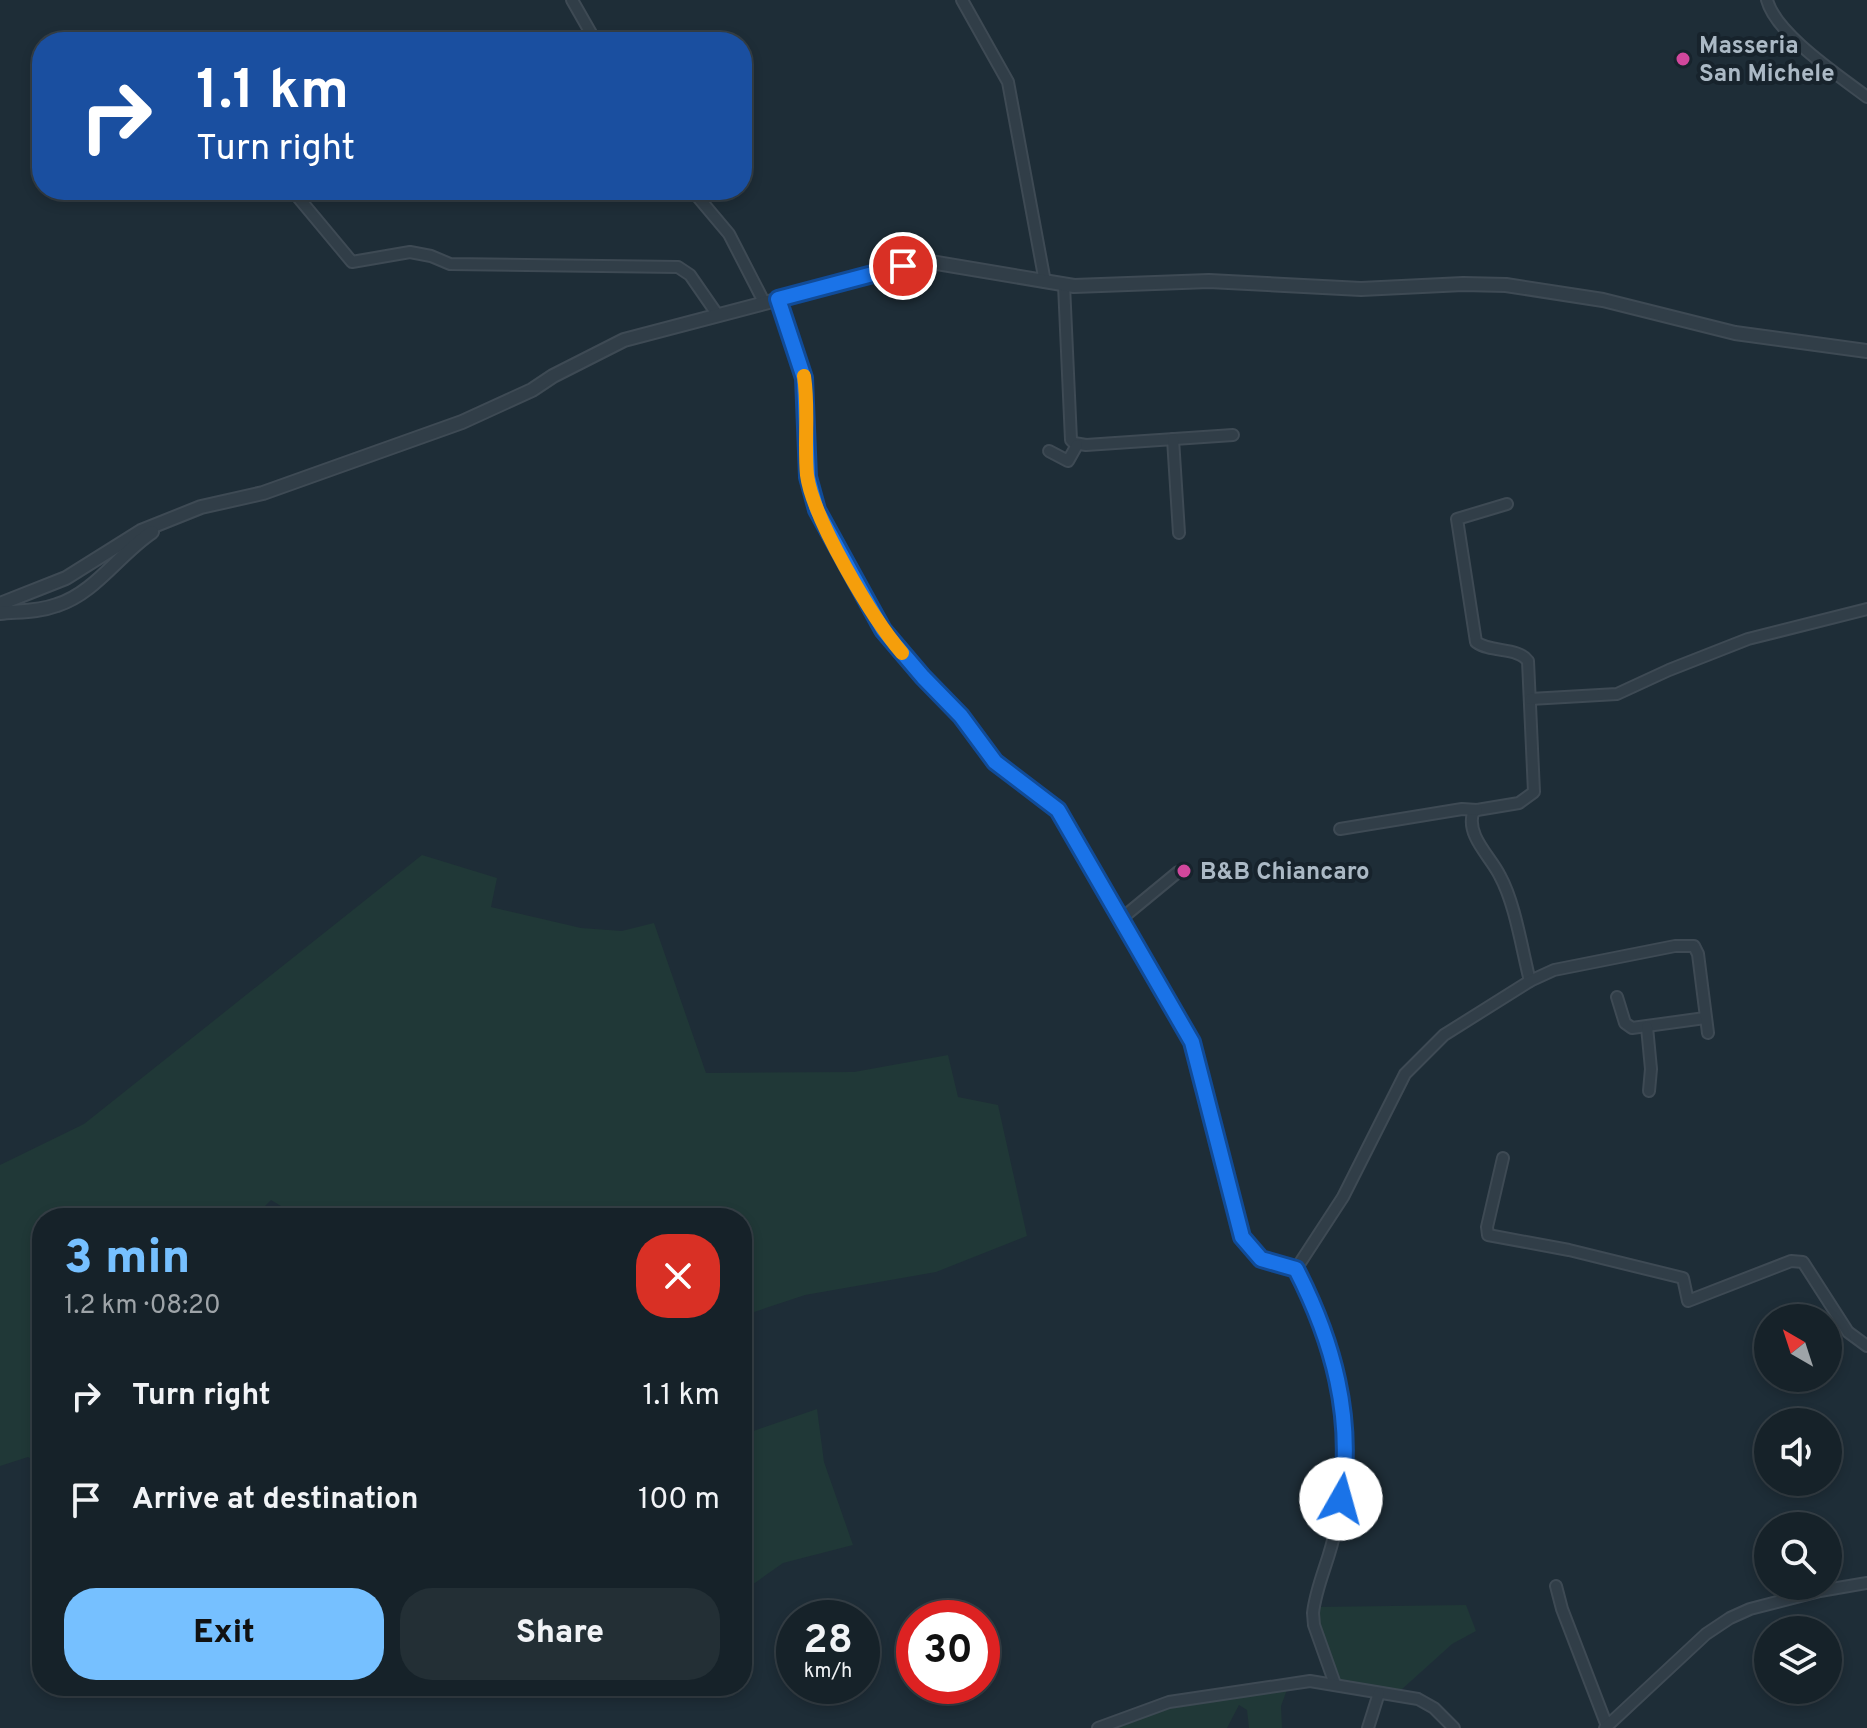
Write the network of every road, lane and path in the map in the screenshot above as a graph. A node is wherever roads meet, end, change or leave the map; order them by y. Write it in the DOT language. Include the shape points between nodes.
graph roads {
  1 [pos="572,0"];
  2 [pos="962,0"];
  3 [pos="1767,0"];
  4 [pos="590,32"];
  5 [pos="1867,97"];
  6 [pos="300,200"];
  7 [pos="700,200"];
  8 [pos="1045,282"];
  9 [pos="1064,285"];
  10 [pos="771,300"];
  11 [pos="717,314"];
  12 [pos="1867,351"];
  13 [pos="1233,435"];
  14 [pos="1173,439"];
  15 [pos="1077,445"];
  16 [pos="1049,451"];
  17 [pos="1507,504"];
  18 [pos="172,520"];
  19 [pos="1179,533"];
  20 [pos="0,604"];
  21 [pos="1867,609"];
  22 [pos="0,613"];
  23 [pos="1530,699"];
  24 [pos="1477,810"];
  25 [pos="1340,829"];
  26 [pos="1178,872"];
  27 [pos="1121,919"];
  28 [pos="1530,981"];
  29 [pos="1617,997"];
  30 [pos="1705,1018"];
  31 [pos="1647,1027"];
  32 [pos="1708,1033"];
  33 [pos="1649,1091"];
  34 [pos="1503,1158"];
  35 [pos="1296,1269"];
  36 [pos="1867,1346"];
  37 [pos="1867,1583"];
  38 [pos="1556,1586"];
  39 [pos="1335,1684"];
  40 [pos="1379,1693"];
  41 [pos="1606,1727"];
  42 [pos="1098,1728"];
  43 [pos="1368,1728"];
  44 [pos="1454,1728"];
  1 -- 4 [label="street"];
  2 -- 8 [label="street" via="1008,82"];
  3 -- 5 [label="street" via="1783,29"];
  6 -- 11 [label="street" via="352,262 410,252 450,264 678,267 690,275"];
  7 -- 10 [label="street"];
  8 -- 9 [label="street"];
  8 -- 10 [label="street" via="925,261"];
  9 -- 12 [label="street" via="1506,285 1603,300 1735,333"];
  9 -- 15 [label="street" via="1071,440"];
  10 -- 11 [label="street"];
  10 -- 27 [label="street" via="804,378 813,497 861,593 883,630 989,755 1058,810"];
  11 -- 18 [label="street" via="608,346 462,422"];
  13 -- 14 [label="street"];
  14 -- 15 [label="street"];
  14 -- 19 [label="street"];
  15 -- 16 [label="street" via="1068,461"];
  17 -- 23 [label="street" via="1457,519 1476,642 1527,658"];
  18 -- 20 [label="street" via="121,541 66,578"];
  18 -- 22 [label="street" via="131,547 70,600 45,609"];
  21 -- 23 [label="street" via="1748,639 1617,694"];
  23 -- 24 [label="street" via="1534,792 1519,803"];
  24 -- 25 [label="street"];
  24 -- 28 [label="street" via="1471,825 1501,877"];
  26 -- 27 [label="street"];
  27 -- 35 [label="street" via="1192,1042 1242,1237 1261,1259"];
  28 -- 30 [label="street" via="1554,970 1694,946"];
  28 -- 35 [label="street" via="1444,1035 1405,1074 1343,1197"];
  29 -- 31 [label="street" via="1625,1023"];
  30 -- 31 [label="street"];
  30 -- 32 [label="street"];
  31 -- 33 [label="street"];
  34 -- 36 [label="street" via="1488,1235 1683,1278 1688,1301 1791,1261 1803,1262 1848,1332"];
  35 -- 39 [label="street" via="1336,1366 1343,1405 1346,1468 1313,1613"];
  37 -- 41 [label="street" via="1730,1618"];
  38 -- 41 [label="street"];
  39 -- 40 [label="street"];
  39 -- 42 [label="street" via="1310,1681 1169,1702"];
  40 -- 43 [label="street"];
  40 -- 44 [label="street" via="1418,1699"];
}
